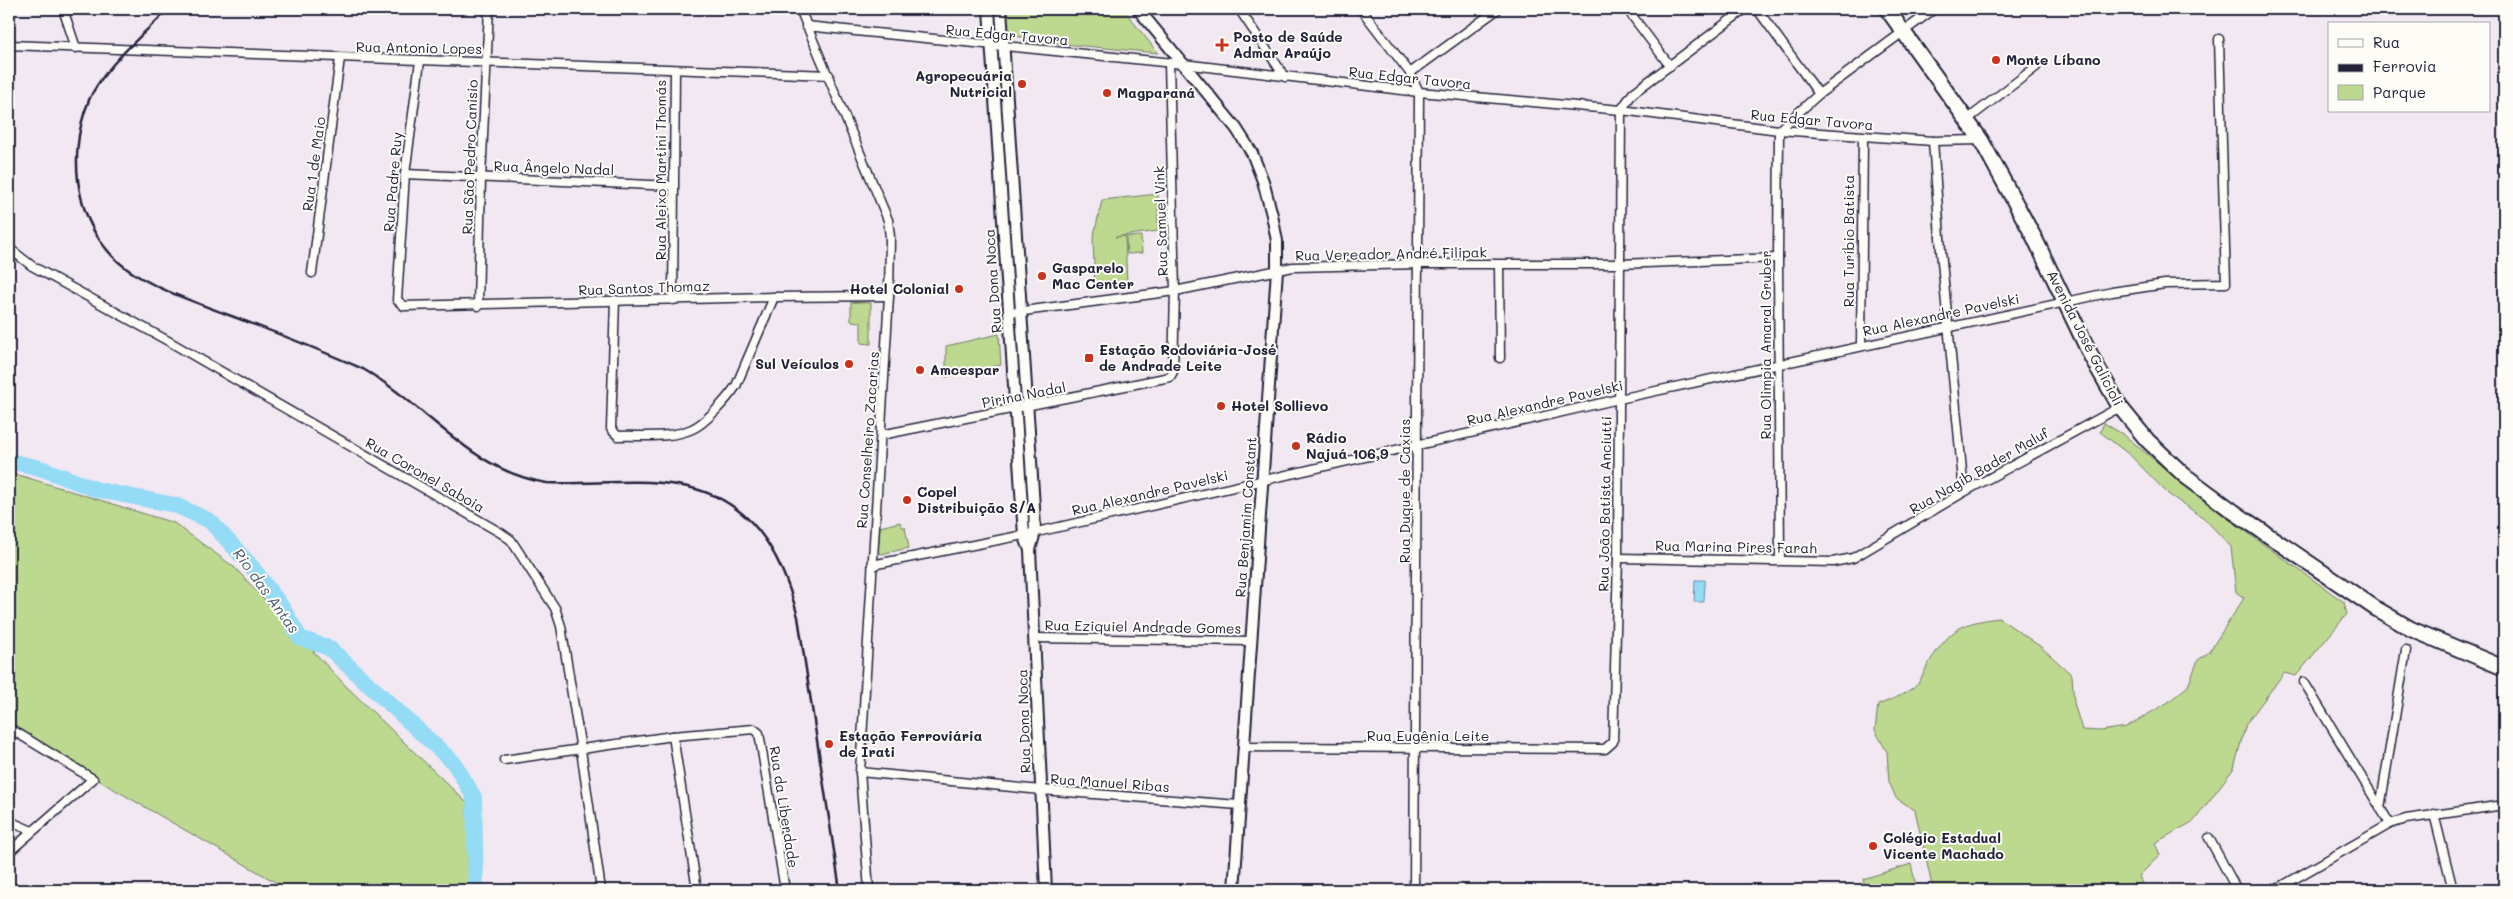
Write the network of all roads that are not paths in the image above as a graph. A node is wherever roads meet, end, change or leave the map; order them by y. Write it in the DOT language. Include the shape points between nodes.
graph roads {
  1 [pos="63,9"];
  2 [pos="489,9"];
  3 [pos="800,9"];
  4 [pos="989,9"];
  5 [pos="1001,9"];
  6 [pos="1138,9"];
  7 [pos="1239,9"];
  8 [pos="1361,9"];
  9 [pos="1497,9"];
  10 [pos="1627,9"];
  11 [pos="1745,9"];
  12 [pos="1757,9"];
  13 [pos="1887,9"];
  14 [pos="1934,9"];
  15 [pos="806,26"];
  16 [pos="1904,32"];
  17 [pos="2219,39"];
  18 [pos="9,45"];
  19 [pos="992,47"];
  20 [pos="1004,47"];
  21 [pos="76,48"];
  22 [pos="340,58"];
  23 [pos="420,61"];
  24 [pos="487,62"];
  25 [pos="1169,63"];
  26 [pos="1183,64"];
  27 [pos="1670,66"];
  28 [pos="2036,67"];
  29 [pos="675,70"];
  30 [pos="1410,73"];
  31 [pos="829,75"];
  32 [pos="1285,77"];
  33 [pos="1419,92"];
  34 [pos="1819,94"];
  35 [pos="1621,110"];
  36 [pos="1968,119"];
  37 [pos="1779,130"];
  38 [pos="1863,138"];
  39 [pos="1981,140"];
  40 [pos="1933,141"];
  41 [pos="405,174"];
  42 [pos="1012,176"];
  43 [pos="481,178"];
  44 [pos="1000,178"];
  45 [pos="673,186"];
  46 [pos="9,248"];
  47 [pos="1778,258"];
  48 [pos="1419,264"];
  49 [pos="1619,264"];
  50 [pos="1499,265"];
  51 [pos="1277,270"];
  52 [pos="312,273"];
  53 [pos="1175,291"];
  54 [pos="889,296"];
  55 [pos="774,297"];
  56 [pos="615,300"];
  57 [pos="673,300"];
  58 [pos="2065,302"];
  59 [pos="400,304"];
  60 [pos="478,306"];
  61 [pos="1022,311"];
  62 [pos="1009,312"];
  63 [pos="1947,326"];
  64 [pos="1861,345"];
  65 [pos="1500,358"];
  66 [pos="1779,364"];
  67 [pos="1170,377"];
  68 [pos="1619,399"];
  69 [pos="1027,407"];
  70 [pos="2120,407"];
  71 [pos="1015,410"];
  72 [pos="881,435"];
  73 [pos="1417,445"];
  74 [pos="1262,481"];
  75 [pos="1964,492"];
  76 [pos="1035,532"];
  77 [pos="1024,535"];
  78 [pos="1030,550"];
  79 [pos="1618,558"];
  80 [pos="1852,558"];
  81 [pos="1780,560"];
  82 [pos="872,565"];
  83 [pos="1035,638"];
  84 [pos="1251,641"];
  85 [pos="2406,650"];
  86 [pos="2504,668"];
  87 [pos="2304,682"];
  88 [pos="9,728"];
  89 [pos="673,736"];
  90 [pos="1610,746"];
  91 [pos="1244,747"];
  92 [pos="1416,749"];
  93 [pos="582,750"];
  94 [pos="504,760"];
  95 [pos="860,772"];
  96 [pos="1041,790"];
  97 [pos="2504,804"];
  98 [pos="1239,805"];
  99 [pos="2380,808"];
  100 [pos="2434,814"];
  101 [pos="9,821"];
  102 [pos="2390,824"];
  103 [pos="32,831"];
  104 [pos="2209,838"];
  105 [pos="9,852"];
  106 [pos="9,888"];
  107 [pos="18,890"];
  108 [pos="601,890"];
  109 [pos="697,890"];
  110 [pos="785,890"];
  111 [pos="869,890"];
  112 [pos="1046,890"];
  113 [pos="1234,890"];
  114 [pos="1414,890"];
  115 [pos="2236,890"];
  116 [pos="2275,890"];
  117 [pos="2453,890"];
  1 -- 21 [label="street"];
  2 -- 24 [label="street, Rua São Pedro Canisio"];
  3 -- 15 [label="street, Rua Conselheiro Zacarias"];
  4 -- 19 [label="street, Rua Dona Noca"];
  5 -- 20 [label="street, Rua Dona Noca"];
  6 -- 26 [label="street, Rua Benjamim Constant"];
  7 -- 32 [label="street"];
  8 -- 30 [label="street"];
  9 -- 30 [label="street"];
  10 -- 27 [label="street"];
  11 -- 27 [label="street"];
  12 -- 34 [label="street"];
  13 -- 16 [label="highway, Avenida José Galicioli"];
  14 -- 16 [label="street"];
  15 -- 19 [label="street, Rua Edgar Tavora"];
  15 -- 31 [label="street, Rua Conselheiro Zacarias"];
  16 -- 34 [label="street"];
  16 -- 36 [label="highway, Avenida José Galicioli"];
  17 -- 58 [label="street, Rua Alexandre Pavelski" via="2226,283 2165,284"];
  18 -- 21 [label="street, Rua Antonio Lopes"];
  19 -- 20 [label="street, Rua Edgar Tavora"];
  19 -- 44 [label="street, Rua Dona Noca"];
  20 -- 25 [label="street, Rua Edgar Tavora"];
  20 -- 42 [label="street, Rua Dona Noca"];
  21 -- 22 [label="street, Rua Antonio Lopes"];
  22 -- 23 [label="street, Rua Antonio Lopes"];
  22 -- 52 [label="street, Rua 1 de Maio"];
  23 -- 24 [label="street, Rua Antonio Lopes"];
  23 -- 41 [label="street, Rua Padre Ruy"];
  24 -- 29 [label="street, Rua Antonio Lopes"];
  24 -- 43 [label="street, Rua São Pedro Canisio"];
  25 -- 26 [label="street, Rua Edgar Tavora"];
  25 -- 53 [label="street, Rua Samuel Vink"];
  26 -- 32 [label="street, Rua Edgar Tavora"];
  26 -- 51 [label="street, Rua Benjamim Constant" via="1236,128 1252,153 1272,215 1277,242"];
  27 -- 35 [label="street" via="1633,93"];
  28 -- 36 [label="street"];
  29 -- 31 [label="street, Rua Antonio Lopes"];
  29 -- 45 [label="street, Rua Aleixo Martini Thomás"];
  30 -- 33 [label="street"];
  31 -- 54 [label="street, Rua Conselheiro Zacarias" via="888,220"];
  32 -- 33 [label="street, Rua Edgar Tavora"];
  33 -- 35 [label="street, Rua Edgar Tavora"];
  33 -- 48 [label="street, Rua Duque de Caxias"];
  34 -- 37 [label="street"];
  35 -- 37 [label="street, Rua Edgar Tavora"];
  35 -- 49 [label="street, Rua João Batista Anciutti"];
  36 -- 39 [label="highway, Avenida José Galicioli"];
  37 -- 38 [label="street, Rua Edgar Tavora"];
  37 -- 47 [label="street, Rua Olimpia Amaral Gruber"];
  38 -- 40 [label="street, Rua Edgar Tavora"];
  38 -- 64 [label="street, Rua Turíbio Batista"];
  39 -- 40 [label="street, Rua Edgar Tavora"];
  39 -- 58 [label="highway, Avenida José Galicioli" via="2035,238"];
  40 -- 63 [label="street"];
  41 -- 43 [label="street, Rua Ângelo Nadal"];
  41 -- 59 [label="street, Rua Padre Ruy" via="397,300"];
  42 -- 44 [label="street"];
  42 -- 61 [label="street, Rua Dona Noca"];
  43 -- 45 [label="street, Rua Ângelo Nadal"];
  43 -- 60 [label="street, Rua São Pedro Canisio"];
  44 -- 62 [label="street, Rua Dona Noca"];
  45 -- 57 [label="street, Rua Aleixo Martini Thomás"];
  46 -- 93 [label="street, Rua Coronel Saboia" via="32,266 170,342 510,540 555,608 561,626"];
  47 -- 49 [label="street, Rua Vereador André Filipak"];
  47 -- 66 [label="street, Rua Olimpia Amaral Gruber"];
  48 -- 50 [label="street, Rua Vereador André Filipak"];
  48 -- 51 [label="street, Rua Vereador André Filipak"];
  48 -- 73 [label="street, Rua Duque de Caxias"];
  49 -- 50 [label="street, Rua Vereador André Filipak"];
  49 -- 68 [label="street, Rua João Batista Anciutti"];
  50 -- 65 [label="street"];
  51 -- 53 [label="street, Rua Vereador André Filipak"];
  51 -- 74 [label="street, Rua Benjamim Constant"];
  53 -- 61 [label="street, Rua Vereador André Filipak"];
  53 -- 67 [label="street, Rua Samuel Vink" via="1173,372"];
  54 -- 55 [label="street, Rua Santos Thomaz"];
  54 -- 72 [label="street, Rua Conselheiro Zacarias"];
  55 -- 56 [label="street" via="736,386 698,426 667,435 618,436 612,429"];
  55 -- 57 [label="street, Rua Santos Thomaz"];
  56 -- 57 [label="street, Rua Santos Thomaz"];
  56 -- 60 [label="street, Rua Santos Thomaz"];
  58 -- 63 [label="street, Rua Alexandre Pavelski"];
  58 -- 70 [label="highway, Avenida José Galicioli"];
  59 -- 60 [label="street, Rua Santos Thomaz"];
  61 -- 62 [label="street, Rua Vereador André Filipak"];
  61 -- 69 [label="street, Rua Dona Noca"];
  62 -- 71 [label="street, Rua Dona Noca"];
  63 -- 64 [label="street, Rua Alexandre Pavelski"];
  63 -- 75 [label="street"];
  64 -- 66 [label="street, Rua Alexandre Pavelski"];
  66 -- 68 [label="street, Rua Alexandre Pavelski"];
  66 -- 81 [label="street, Rua Olimpia Amaral Gruber"];
  67 -- 69 [label="street, Pirina Nadal"];
  68 -- 73 [label="street, Rua Alexandre Pavelski"];
  68 -- 79 [label="street, Rua João Batista Anciutti"];
  69 -- 71 [label="street, Pirina Nadal"];
  69 -- 76 [label="street, Rua Dona Noca"];
  70 -- 75 [label="street, Rua Nagib Bader Maluf"];
  70 -- 86 [label="highway, Avenida José Galicioli" via="2184,475 2374,608 2411,629"];
  71 -- 72 [label="street, Pirina Nadal"];
  71 -- 77 [label="street, Rua Dona Noca"];
  72 -- 82 [label="street, Rua Conselheiro Zacarias"];
  73 -- 74 [label="street, Rua Alexandre Pavelski"];
  73 -- 92 [label="street, Rua Duque de Caxias"];
  74 -- 76 [label="street, Rua Alexandre Pavelski"];
  74 -- 84 [label="street, Rua Benjamim Constant"];
  75 -- 80 [label="street, Rua Nagib Bader Maluf"];
  76 -- 77 [label="street, Rua Alexandre Pavelski"];
  76 -- 78 [label="street, Rua Dona Noca"];
  77 -- 78 [label="street, Rua Dona Noca"];
  77 -- 82 [label="street, Rua Alexandre Pavelski"];
  78 -- 83 [label="street, Rua Dona Noca"];
  79 -- 81 [label="street, Rua Marina Pires Farah"];
  79 -- 90 [label="street, Rua João Batista Anciutti" via="1613,742"];
  80 -- 81 [label="street, Rua Marina Pires Farah" via="1833,562"];
  82 -- 95 [label="street, Rua Conselheiro Zacarias"];
  83 -- 84 [label="street, Rua Eziquiel Andrade Gomes"];
  83 -- 96 [label="street, Rua Dona Noca"];
  84 -- 91 [label="street, Rua Benjamim Constant"];
  85 -- 99 [label="street"];
  87 -- 99 [label="street"];
  88 -- 103 [label="street" via="93,779"];
  89 -- 93 [label="street"];
  89 -- 109 [label="street"];
  89 -- 110 [label="street, Rua da Liberdade" via="748,728 759,734"];
  90 -- 92 [label="street, Rua Eugênia Leite" via="1605,749"];
  91 -- 92 [label="street, Rua Eugênia Leite"];
  91 -- 98 [label="street, Rua Benjamim Constant"];
  92 -- 114 [label="street, Rua Duque de Caxias"];
  93 -- 94 [label="street"];
  93 -- 108 [label="street, Rua Coronel Saboia"];
  95 -- 96 [label="street, Rua Manuel Ribas"];
  95 -- 111 [label="street, Rua Conselheiro Zacarias"];
  96 -- 98 [label="street, Rua Manuel Ribas"];
  96 -- 112 [label="street, Rua Dona Noca"];
  97 -- 100 [label="street"];
  98 -- 113 [label="street, Rua Benjamim Constant"];
  99 -- 102 [label="street"];
  100 -- 102 [label="street"];
  100 -- 117 [label="street"];
  101 -- 103 [label="street"];
  102 -- 116 [label="street"];
  103 -- 105 [label="street"];
  104 -- 115 [label="street"];
  106 -- 107 [label="street"];
}
